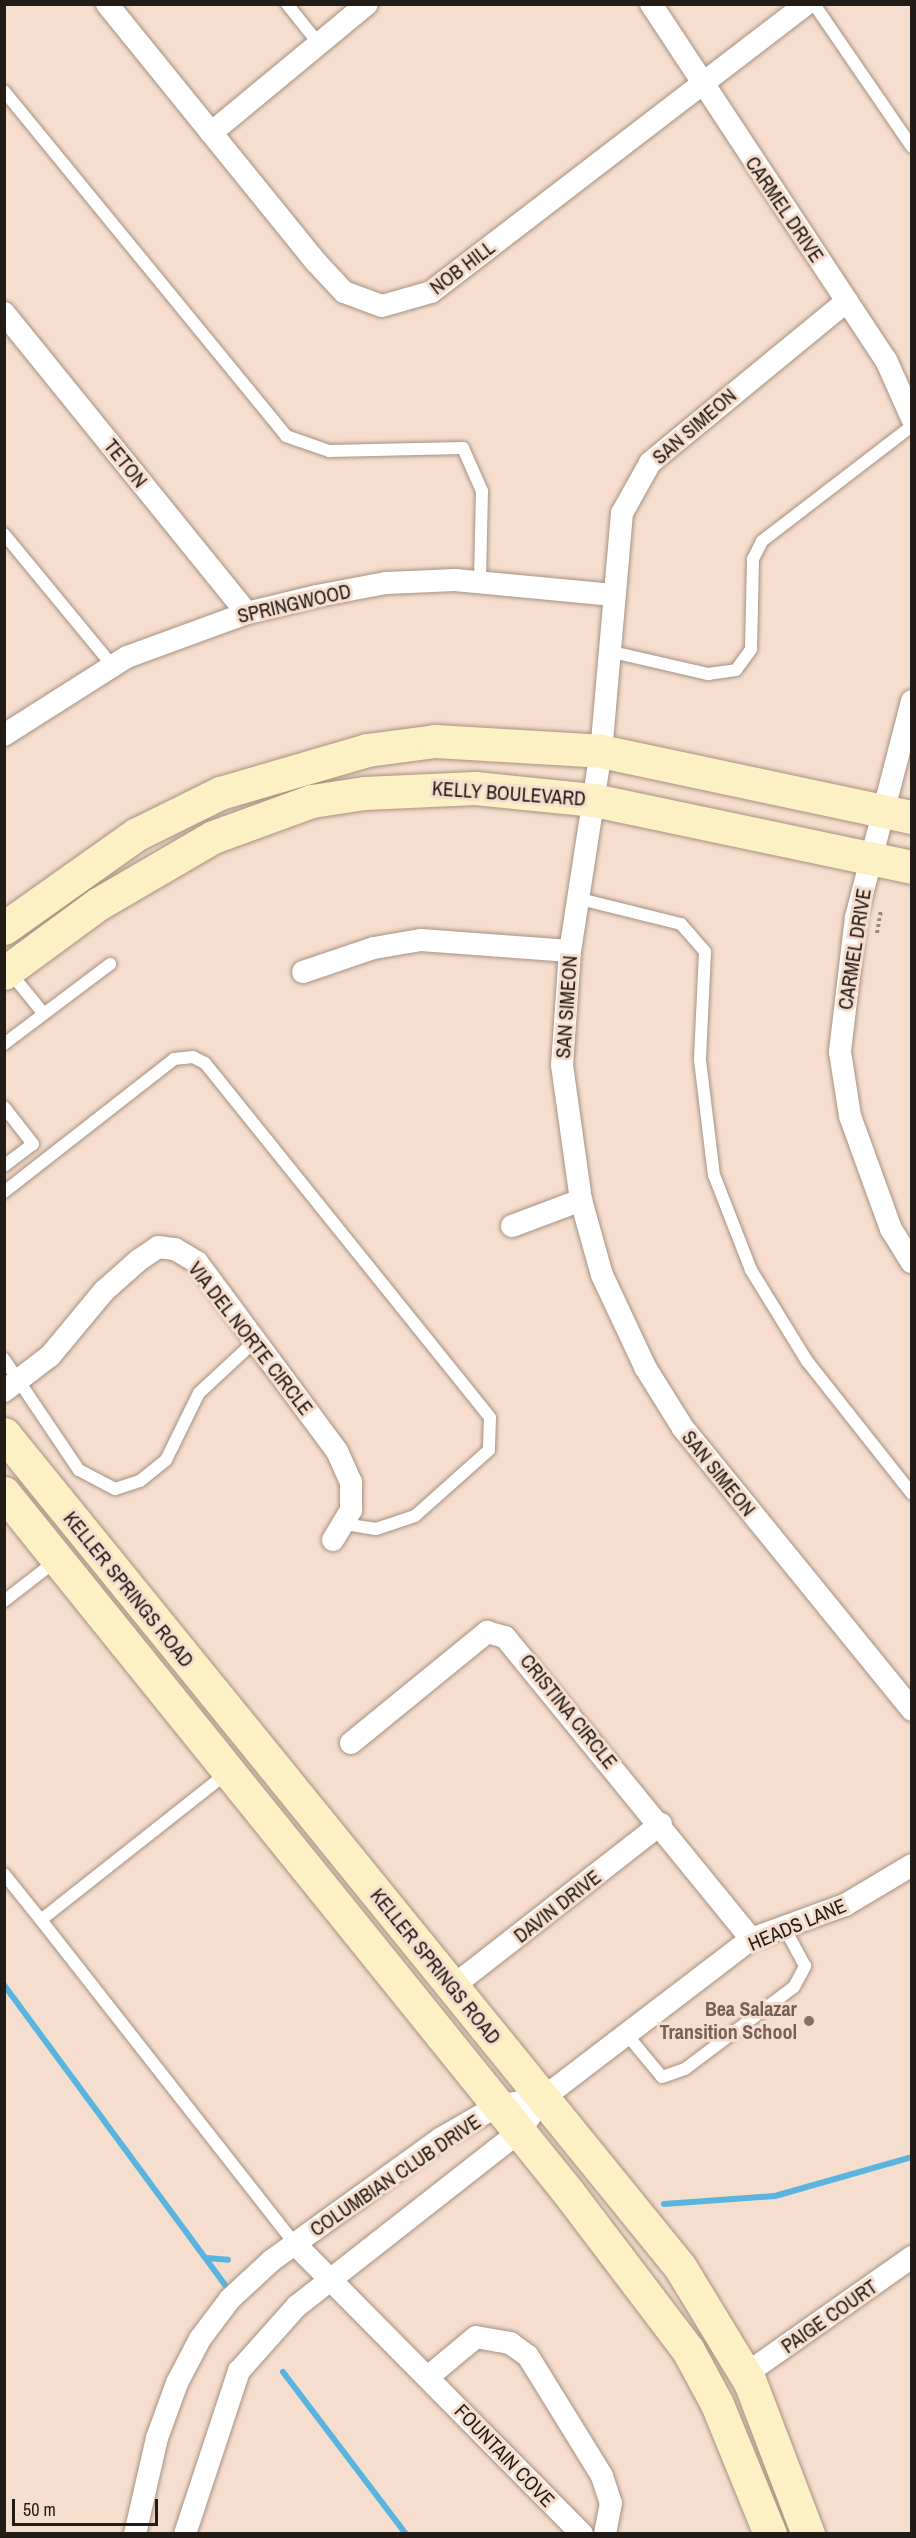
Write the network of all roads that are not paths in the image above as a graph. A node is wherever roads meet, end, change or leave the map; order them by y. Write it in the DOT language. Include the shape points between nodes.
graph roads {
  1 [pos="107,4"];
  2 [pos="287,4"];
  3 [pos="367,4"];
  4 [pos="651,4"];
  5 [pos="806,4"];
  6 [pos="814,4"];
  7 [pos="319,44"];
  8 [pos="701,82"];
  9 [pos="4,91"];
  10 [pos="211,133"];
  11 [pos="912,147"];
  12 [pos="847,301"];
  13 [pos="4,313"];
  14 [pos="912,418"];
  15 [pos="912,426"];
  16 [pos="4,534"];
  17 [pos="480,582"];
  18 [pos="612,595"];
  19 [pos="247,613"];
  20 [pos="608,651"];
  21 [pos="113,666"];
  22 [pos="912,701"];
  23 [pos="4,735"];
  24 [pos="601,752"];
  25 [pos="594,800"];
  26 [pos="898,814"];
  27 [pos="872,857"];
  28 [pos="912,867"];
  29 [pos="580,899"];
  30 [pos="4,928"];
  31 [pos="570,951"];
  32 [pos="110,964"];
  33 [pos="6,969"];
  34 [pos="303,972"];
  35 [pos="44,1014"];
  36 [pos="4,1044"];
  37 [pos="4,1107"];
  38 [pos="4,1166"];
  39 [pos="4,1192"];
  40 [pos="581,1200"];
  41 [pos="512,1226"];
  42 [pos="912,1262"];
  43 [pos="256,1340"];
  44 [pos="4,1359"];
  45 [pos="13,1384"];
  46 [pos="4,1434"];
  47 [pos="4,1493"];
  48 [pos="912,1494"];
  49 [pos="338,1532"];
  50 [pos="57,1559"];
  51 [pos="4,1601"];
  52 [pos="912,1710"];
  53 [pos="351,1743"];
  54 [pos="258,1748"];
  55 [pos="228,1772"];
  56 [pos="661,1824"];
  57 [pos="912,1865"];
  58 [pos="4,1874"];
  59 [pos="42,1920"];
  60 [pos="784,1927"];
  61 [pos="751,1939"];
  62 [pos="452,1987"];
  63 [pos="628,2036"];
  64 [pos="543,2098"];
  65 [pos="496,2106"];
  66 [pos="518,2133"];
  67 [pos="295,2244"];
  68 [pos="912,2257"];
  69 [pos="327,2282"];
  70 [pos="746,2374"];
  71 [pos="428,2377"];
  72 [pos="135,2534"];
  73 [pos="185,2534"];
  74 [pos="582,2534"];
  75 [pos="605,2534"];
  76 [pos="770,2534"];
  77 [pos="808,2534"];
  1 -- 10 [label="street, NOB HILL"];
  2 -- 7 [label="lane"];
  3 -- 7 [label="street"];
  4 -- 8 [label="street, CARMEL DRIVE"];
  5 -- 8 [label="street, NOB HILL"];
  6 -- 11 [label="lane"];
  7 -- 10 [label="street"];
  8 -- 10 [label="street, NOB HILL" via="431,292 382,306 344,292"];
  8 -- 12 [label="street, CARMEL DRIVE"];
  9 -- 17 [label="lane" via="286,436 329,451 463,448 482,491"];
  12 -- 14 [label="street, CARMEL DRIVE" via="886,360"];
  12 -- 18 [label="street, SAN SIMEON" via="650,463 622,513"];
  13 -- 19 [label="street, TETON"];
  15 -- 20 [label="lane" via="762,541 753,559 751,650 736,669 708,674"];
  16 -- 21 [label="lane"];
  17 -- 18 [label="street, SPRINGWOOD"];
  17 -- 19 [label="street, SPRINGWOOD" via="386,583"];
  18 -- 20 [label="street, SAN SIMEON"];
  19 -- 21 [label="street, SPRINGWOOD"];
  20 -- 24 [label="street, SAN SIMEON"];
  21 -- 23 [label="street, SPRINGWOOD"];
  22 -- 26 [label="street, CARMEL DRIVE"];
  24 -- 25 [label="street, SAN SIMEON"];
  24 -- 26 [label="main road"];
  24 -- 30 [label="main road" via="435,741 311,764 220,793 137,834"];
  25 -- 27 [label="main road, KELLY BOULEVARD"];
  25 -- 29 [label="street, SAN SIMEON"];
  25 -- 33 [label="main road, KELLY BOULEVARD" via="418,787 312,801 261,816 150,870"];
  26 -- 27 [label="street, CARMEL DRIVE"];
  27 -- 28 [label="main road, KELLY BOULEVARD"];
  27 -- 42 [label="street, CARMEL DRIVE" via="844,985 840,1052 850,1116 891,1228"];
  29 -- 31 [label="street, SAN SIMEON"];
  29 -- 48 [label="lane" via="681,924 705,952 700,1060 714,1174 751,1270 795,1341"];
  31 -- 34 [label="street" via="421,940 374,948"];
  31 -- 40 [label="street, SAN SIMEON" via="562,1065"];
  32 -- 35 [label="lane"];
  33 -- 35 [label="lane"];
  35 -- 36 [label="lane"];
  37 -- 38 [label="lane" via="33,1144"];
  39 -- 49 [label="lane" via="174,1059 193,1057 205,1063 490,1418 489,1450 416,1516 376,1530"];
  40 -- 41 [label="street"];
  40 -- 52 [label="street, SAN SIMEON" via="602,1275 645,1367 683,1428"];
  43 -- 45 [label="street, VIA DEL NORTE CIRCLE" via="197,1262 176,1249 159,1247 104,1291 50,1356"];
  43 -- 45 [label="lane" via="199,1393 166,1460 140,1480 115,1489 79,1470"];
  43 -- 49 [label="street, VIA DEL NORTE CIRCLE" via="346,1472 351,1510"];
  44 -- 45 [label="lane"];
  46 -- 54 [label="main road, KELLER SPRINGS ROAD"];
  47 -- 50 [label="main road, KELLER SPRINGS ROAD"];
  50 -- 51 [label="lane"];
  50 -- 55 [label="main road, KELLER SPRINGS ROAD"];
  53 -- 56 [label="street, CRISTINA CIRCLE" via="487,1632 505,1636"];
  54 -- 55 [label="main road"];
  54 -- 62 [label="main road, KELLER SPRINGS ROAD"];
  55 -- 59 [label="lane"];
  55 -- 65 [label="main road, KELLER SPRINGS ROAD"];
  56 -- 61 [label="street, CRISTINA CIRCLE"];
  56 -- 62 [label="street, DAVIN DRIVE"];
  57 -- 60 [label="street, HEADS LANE" via="845,1905"];
  58 -- 59 [label="lane"];
  59 -- 67 [label="lane"];
  60 -- 61 [label="street, HEADS LANE"];
  60 -- 63 [label="lane" via="805,1966 794,1987 685,2069 662,2077"];
  61 -- 63 [label="street, HEADS LANE"];
  62 -- 64 [label="main road, KELLER SPRINGS ROAD"];
  63 -- 64 [label="street, HEADS LANE"];
  64 -- 65 [label="street, COLUMBIAN CLUB DRIVE"];
  64 -- 66 [label="street, COLUMBIAN CLUB DRIVE"];
  64 -- 70 [label="main road, KELLER SPRINGS ROAD" via="680,2267"];
  65 -- 66 [label="main road, KELLER SPRINGS ROAD"];
  65 -- 67 [label="street, COLUMBIAN CLUB DRIVE" via="440,2139"];
  66 -- 69 [label="street, COLUMBIAN CLUB DRIVE"];
  66 -- 76 [label="main road, KELLER SPRINGS ROAD" via="688,2350 717,2404"];
  67 -- 69 [label="street, FOUNTAIN COVE"];
  67 -- 72 [label="street, COLUMBIAN CLUB DRIVE" via="230,2299 200,2339 157,2438"];
  68 -- 70 [label="street, PAIGE COURT"];
  69 -- 71 [label="street, FOUNTAIN COVE"];
  69 -- 73 [label="street, COLUMBIAN CLUB DRIVE" via="297,2306 239,2371"];
  70 -- 77 [label="main road, KELLER SPRINGS ROAD"];
  71 -- 74 [label="street, FOUNTAIN COVE"];
  71 -- 75 [label="street" via="476,2337 510,2343 528,2356 602,2476 611,2503"];
}
